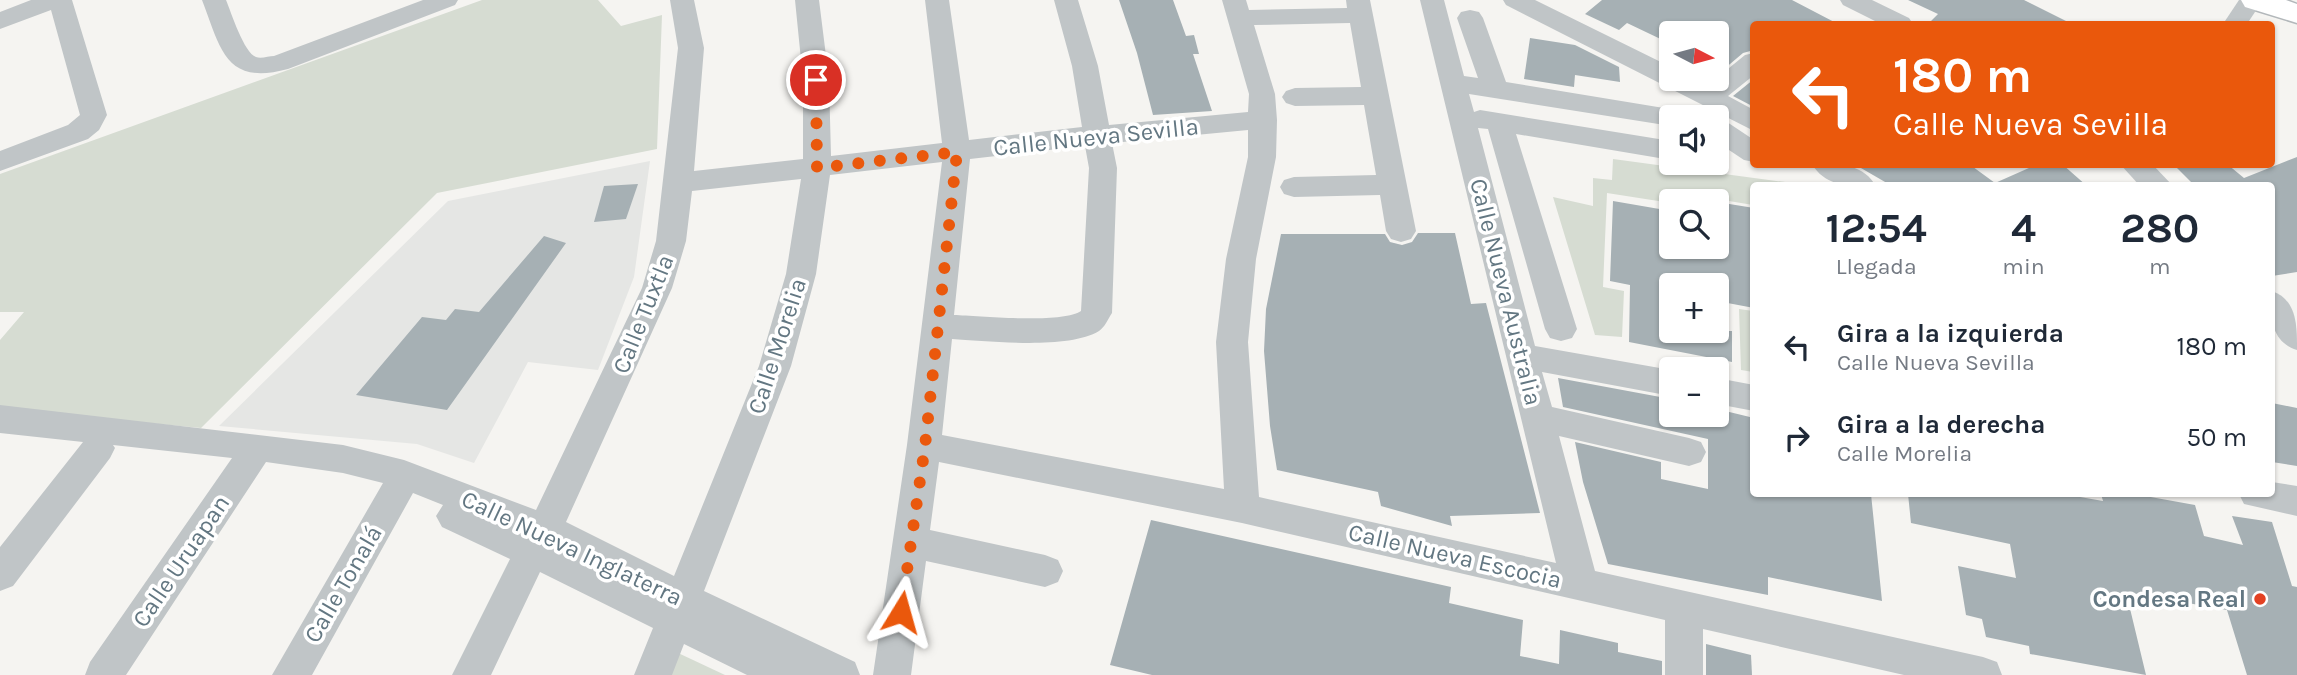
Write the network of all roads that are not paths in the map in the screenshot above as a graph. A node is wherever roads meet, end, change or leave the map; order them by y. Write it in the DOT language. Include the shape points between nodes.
graph roads {
  1 [pos="53,0"];
  2 [pos="60,0"];
  3 [pos="214,0"];
  4 [pos="368,0"];
  5 [pos="446,0"];
  6 [pos="682,0"];
  7 [pos="807,0"];
  8 [pos="937,0"];
  9 [pos="1066,0"];
  10 [pos="1432,0"];
  11 [pos="1514,0"];
  12 [pos="1852,0"];
  13 [pos="2251,0"];
  14 [pos="2256,0"];
  15 [pos="1359,8"];
  16 [pos="1238,9"];
  17 [pos="2297,15"];
  18 [pos="1471,18"];
  19 [pos="0,21"];
  20 [pos="1894,21"];
  21 [pos="2237,21"];
  22 [pos="381,23"];
  23 [pos="1750,64"];
  24 [pos="1659,81"];
  25 [pos="1453,83"];
  26 [pos="1659,84"];
  27 [pos="1495,90"];
  28 [pos="1689,91"];
  29 [pos="1377,96"];
  30 [pos="1295,97"];
  31 [pos="1710,97"];
  32 [pos="1604,107"];
  33 [pos="1659,115"];
  34 [pos="1462,116"];
  35 [pos="1263,120"];
  36 [pos="1750,120"];
  37 [pos="1499,122"];
  38 [pos="1097,135"];
  39 [pos="1729,137"];
  40 [pos="1659,147"];
  41 [pos="1750,150"];
  42 [pos="957,152"];
  43 [pos="1729,159"];
  44 [pos="0,161"];
  45 [pos="1750,162"];
  46 [pos="817,168"];
  47 [pos="1833,168"];
  48 [pos="2139,168"];
  49 [pos="1855,182"];
  50 [pos="2154,182"];
  51 [pos="679,183"];
  52 [pos="1391,186"];
  53 [pos="1294,187"];
  54 [pos="1401,231"];
  55 [pos="2297,294"];
  56 [pos="2275,300"];
  57 [pos="2275,305"];
  58 [pos="939,326"];
  59 [pos="1561,329"];
  60 [pos="2297,338"];
  61 [pos="1522,355"];
  62 [pos="1659,381"];
  63 [pos="1729,393"];
  64 [pos="1750,397"];
  65 [pos="1538,418"];
  66 [pos="0,419"];
  67 [pos="0,437"];
  68 [pos="925,446"];
  69 [pos="98,448"];
  70 [pos="1689,452"];
  71 [pos="252,455"];
  72 [pos="396,494"];
  73 [pos="2274,497"];
  74 [pos="2297,501"];
  75 [pos="1241,508"];
  76 [pos="538,540"];
  77 [pos="911,542"];
  78 [pos="1045,571"];
  79 [pos="0,575"];
  80 [pos="1580,585"];
  81 [pos="1684,607"];
  82 [pos="678,609"];
  83 [pos="104,675"];
  84 [pos="291,675"];
  85 [pos="471,675"];
  86 [pos="653,675"];
  87 [pos="786,675"];
  88 [pos="841,675"];
  89 [pos="892,675"];
  90 [pos="1684,675"];
  91 [pos="1983,675"];
  1 -- 19 [label="street"];
  2 -- 44 [label="street" via="94,111 89,126"];
  3 -- 22 [label="street" via="239,56 252,65 279,63"];
  4 -- 22 [label="street"];
  5 -- 22 [label="street"];
  6 -- 51 [label="street, Calle Tuxtla" via="691,48"];
  7 -- 46 [label="street, Calle Morelia" via="816,80"];
  8 -- 42 [label="street"];
  9 -- 38 [label="street" via="1085,66"];
  10 -- 25 [label="street, Calle Nueva Australia"];
  11 -- 24 [label="street"];
  12 -- 20 [label="street"];
  13 -- 21 [label="street"];
  14 -- 17 [label="main road"];
  15 -- 16 [label="street"];
  15 -- 29 [label="street"];
  16 -- 35 [label="street" via="1262,94"];
  18 -- 27 [label="street"];
  23 -- 31 [label="street"];
  25 -- 27 [label="street"];
  25 -- 34 [label="street, Calle Nueva Australia"];
  26 -- 32 [label="street" via="1604,88"];
  27 -- 32 [label="street"];
  28 -- 31 [label="street"];
  29 -- 30 [label="street"];
  29 -- 52 [label="street"];
  31 -- 36 [label="street"];
  32 -- 33 [label="street"];
  34 -- 37 [label="street"];
  34 -- 61 [label="street, Calle Nueva Australia"];
  35 -- 38 [label="street, Calle Nueva Sevilla"];
  35 -- 75 [label="street" via="1262,157 1241,259 1232,342"];
  37 -- 40 [label="street"];
  37 -- 59 [label="street"];
  38 -- 42 [label="street, Calle Nueva Sevilla"];
  38 -- 58 [label="street" via="1103,167 1098,296 1092,320 1063,328"];
  39 -- 41 [label="street"];
  42 -- 46 [label="street, Calle Nueva Sevilla"];
  42 -- 58 [label="street"];
  43 -- 45 [label="street"];
  46 -- 51 [label="street, Calle Nueva Sevilla"];
  46 -- 82 [label="street, Calle Morelia" via="790,318 746,443"];
  47 -- 49 [label="street"];
  48 -- 50 [label="street"];
  51 -- 76 [label="street, Calle Tuxtla" via="671,240 657,288"];
  52 -- 53 [label="street"];
  52 -- 54 [label="street"];
  55 -- 56 [label="street"];
  57 -- 60 [label="street"];
  58 -- 68 [label="street"];
  61 -- 62 [label="street"];
  61 -- 65 [label="street, Calle Nueva Australia"];
  63 -- 64 [label="street"];
  65 -- 70 [label="street"];
  65 -- 80 [label="street, Calle Nueva Australia"];
  66 -- 71 [label="street, Calle Nueva Inglaterra"];
  67 -- 69 [label="street, Calle Nueva Inglaterra"];
  68 -- 75 [label="street, Calle Nueva Escocia"];
  68 -- 77 [label="street"];
  69 -- 71 [label="street, Calle Nueva Inglaterra"];
  69 -- 79 [label="street"];
  71 -- 72 [label="street, Calle Nueva Inglaterra"];
  71 -- 76 [label="street, Calle Nueva Inglaterra" via="343,459 385,469"];
  71 -- 83 [label="street, Calle Uruapan"];
  72 -- 76 [label="street, Calle Nueva Inglaterra"];
  72 -- 84 [label="street, Calle Tonalá"];
  73 -- 74 [label="street"];
  75 -- 80 [label="street, Calle Nueva Escocia"];
  76 -- 82 [label="street, Calle Nueva Inglaterra"];
  76 -- 85 [label="street, Calle Tuxtla"];
  77 -- 78 [label="street"];
  77 -- 89 [label="street"];
  80 -- 81 [label="street, Calle Nueva Escocia"];
  81 -- 90 [label="street"];
  81 -- 91 [label="street, Calle Nueva Escocia"];
  82 -- 86 [label="street, Calle Morelia"];
  82 -- 87 [label="street, Calle Nueva Inglaterra"];
  82 -- 88 [label="street, Calle Nueva Inglaterra"];
}
